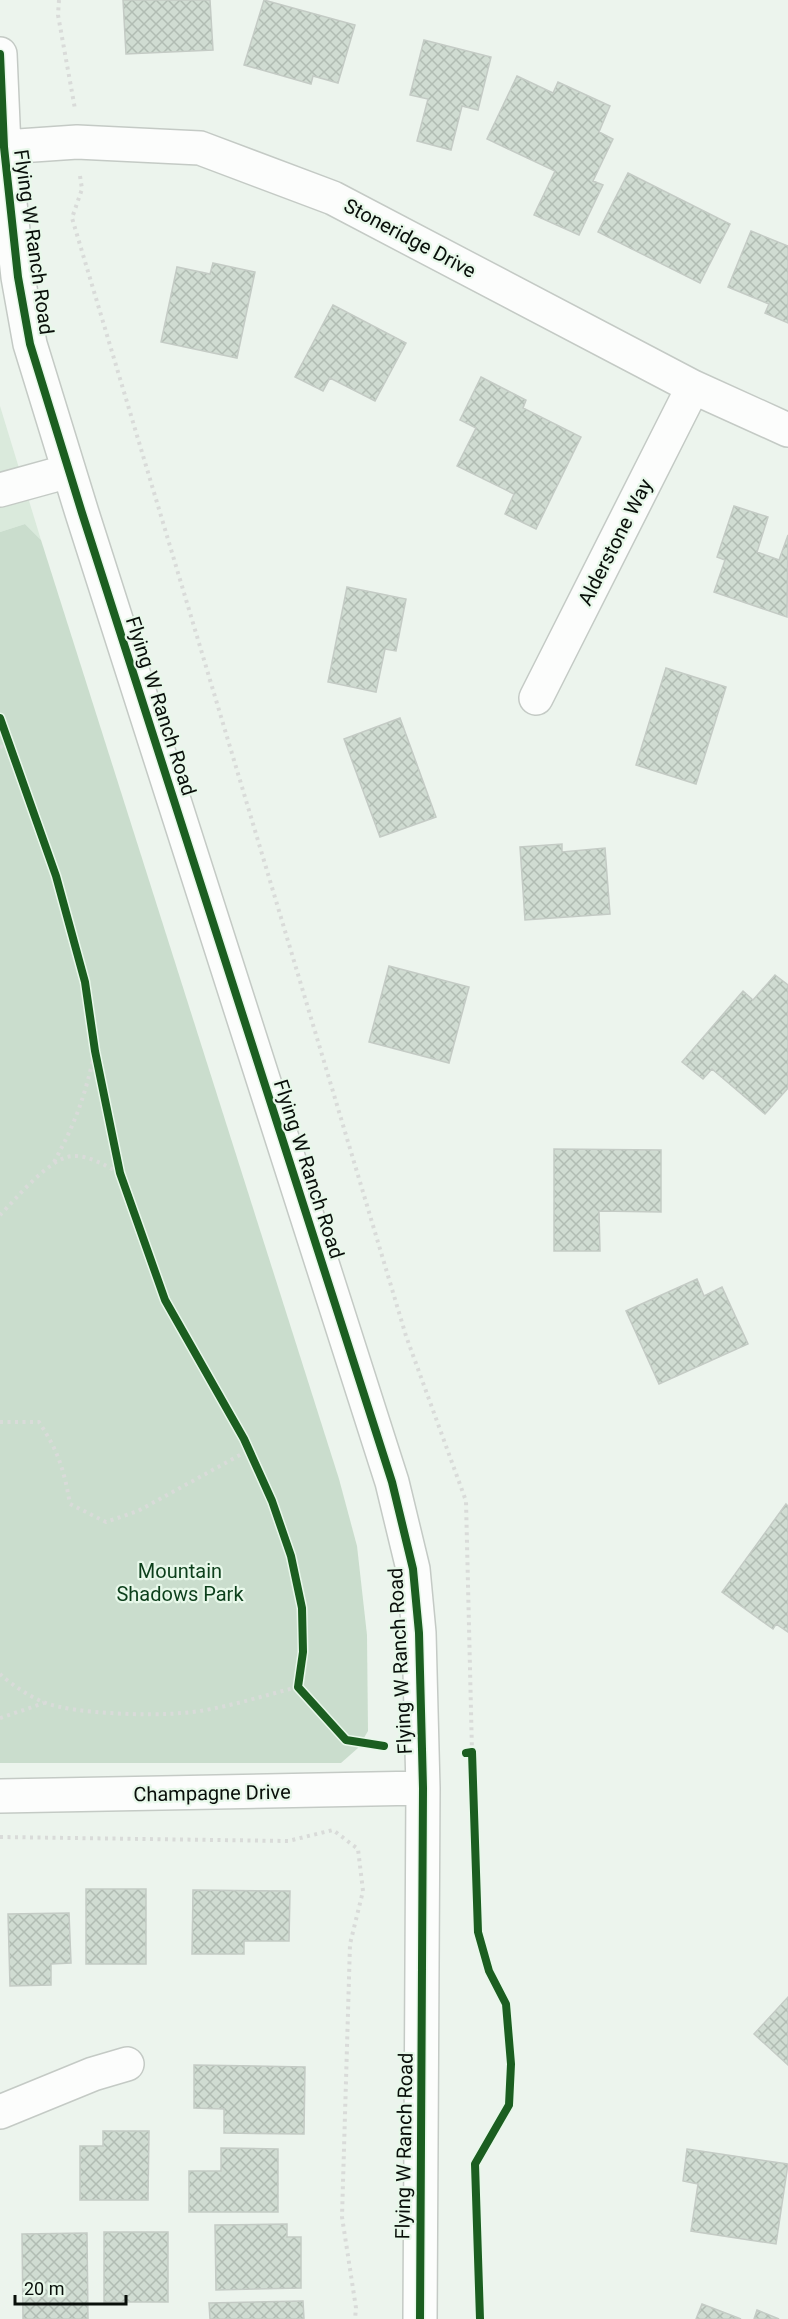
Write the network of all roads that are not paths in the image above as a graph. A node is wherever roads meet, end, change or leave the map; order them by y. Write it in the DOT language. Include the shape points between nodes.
graph roads {
  1 [pos="0,54"];
  2 [pos="4,147"];
  3 [pos="693,387"];
  4 [pos="788,430"];
  5 [pos="69,471"];
  6 [pos="0,490"];
  7 [pos="536,698"];
  8 [pos="423,1788"];
  9 [pos="0,1796"];
  10 [pos="128,2064"];
  11 [pos="0,2112"];
  12 [pos="420,2319"];
  1 -- 2 [label="street, Flying W Ranch Road"];
  2 -- 3 [label="street, Stoneridge Drive" via="77,142 200,148 333,198"];
  2 -- 5 [label="street, Flying W Ranch Road" via="18,277 30,344"];
  3 -- 4 [label="street, Stoneridge Drive"];
  3 -- 7 [label="street, Alderstone Way"];
  5 -- 6 [label="street"];
  5 -- 8 [label="street, Flying W Ranch Road" via="392,1482 413,1569 419,1633"];
  8 -- 9 [label="street, Champagne Drive"];
  8 -- 12 [label="street, Flying W Ranch Road"];
  10 -- 11 [label="street"];
}
